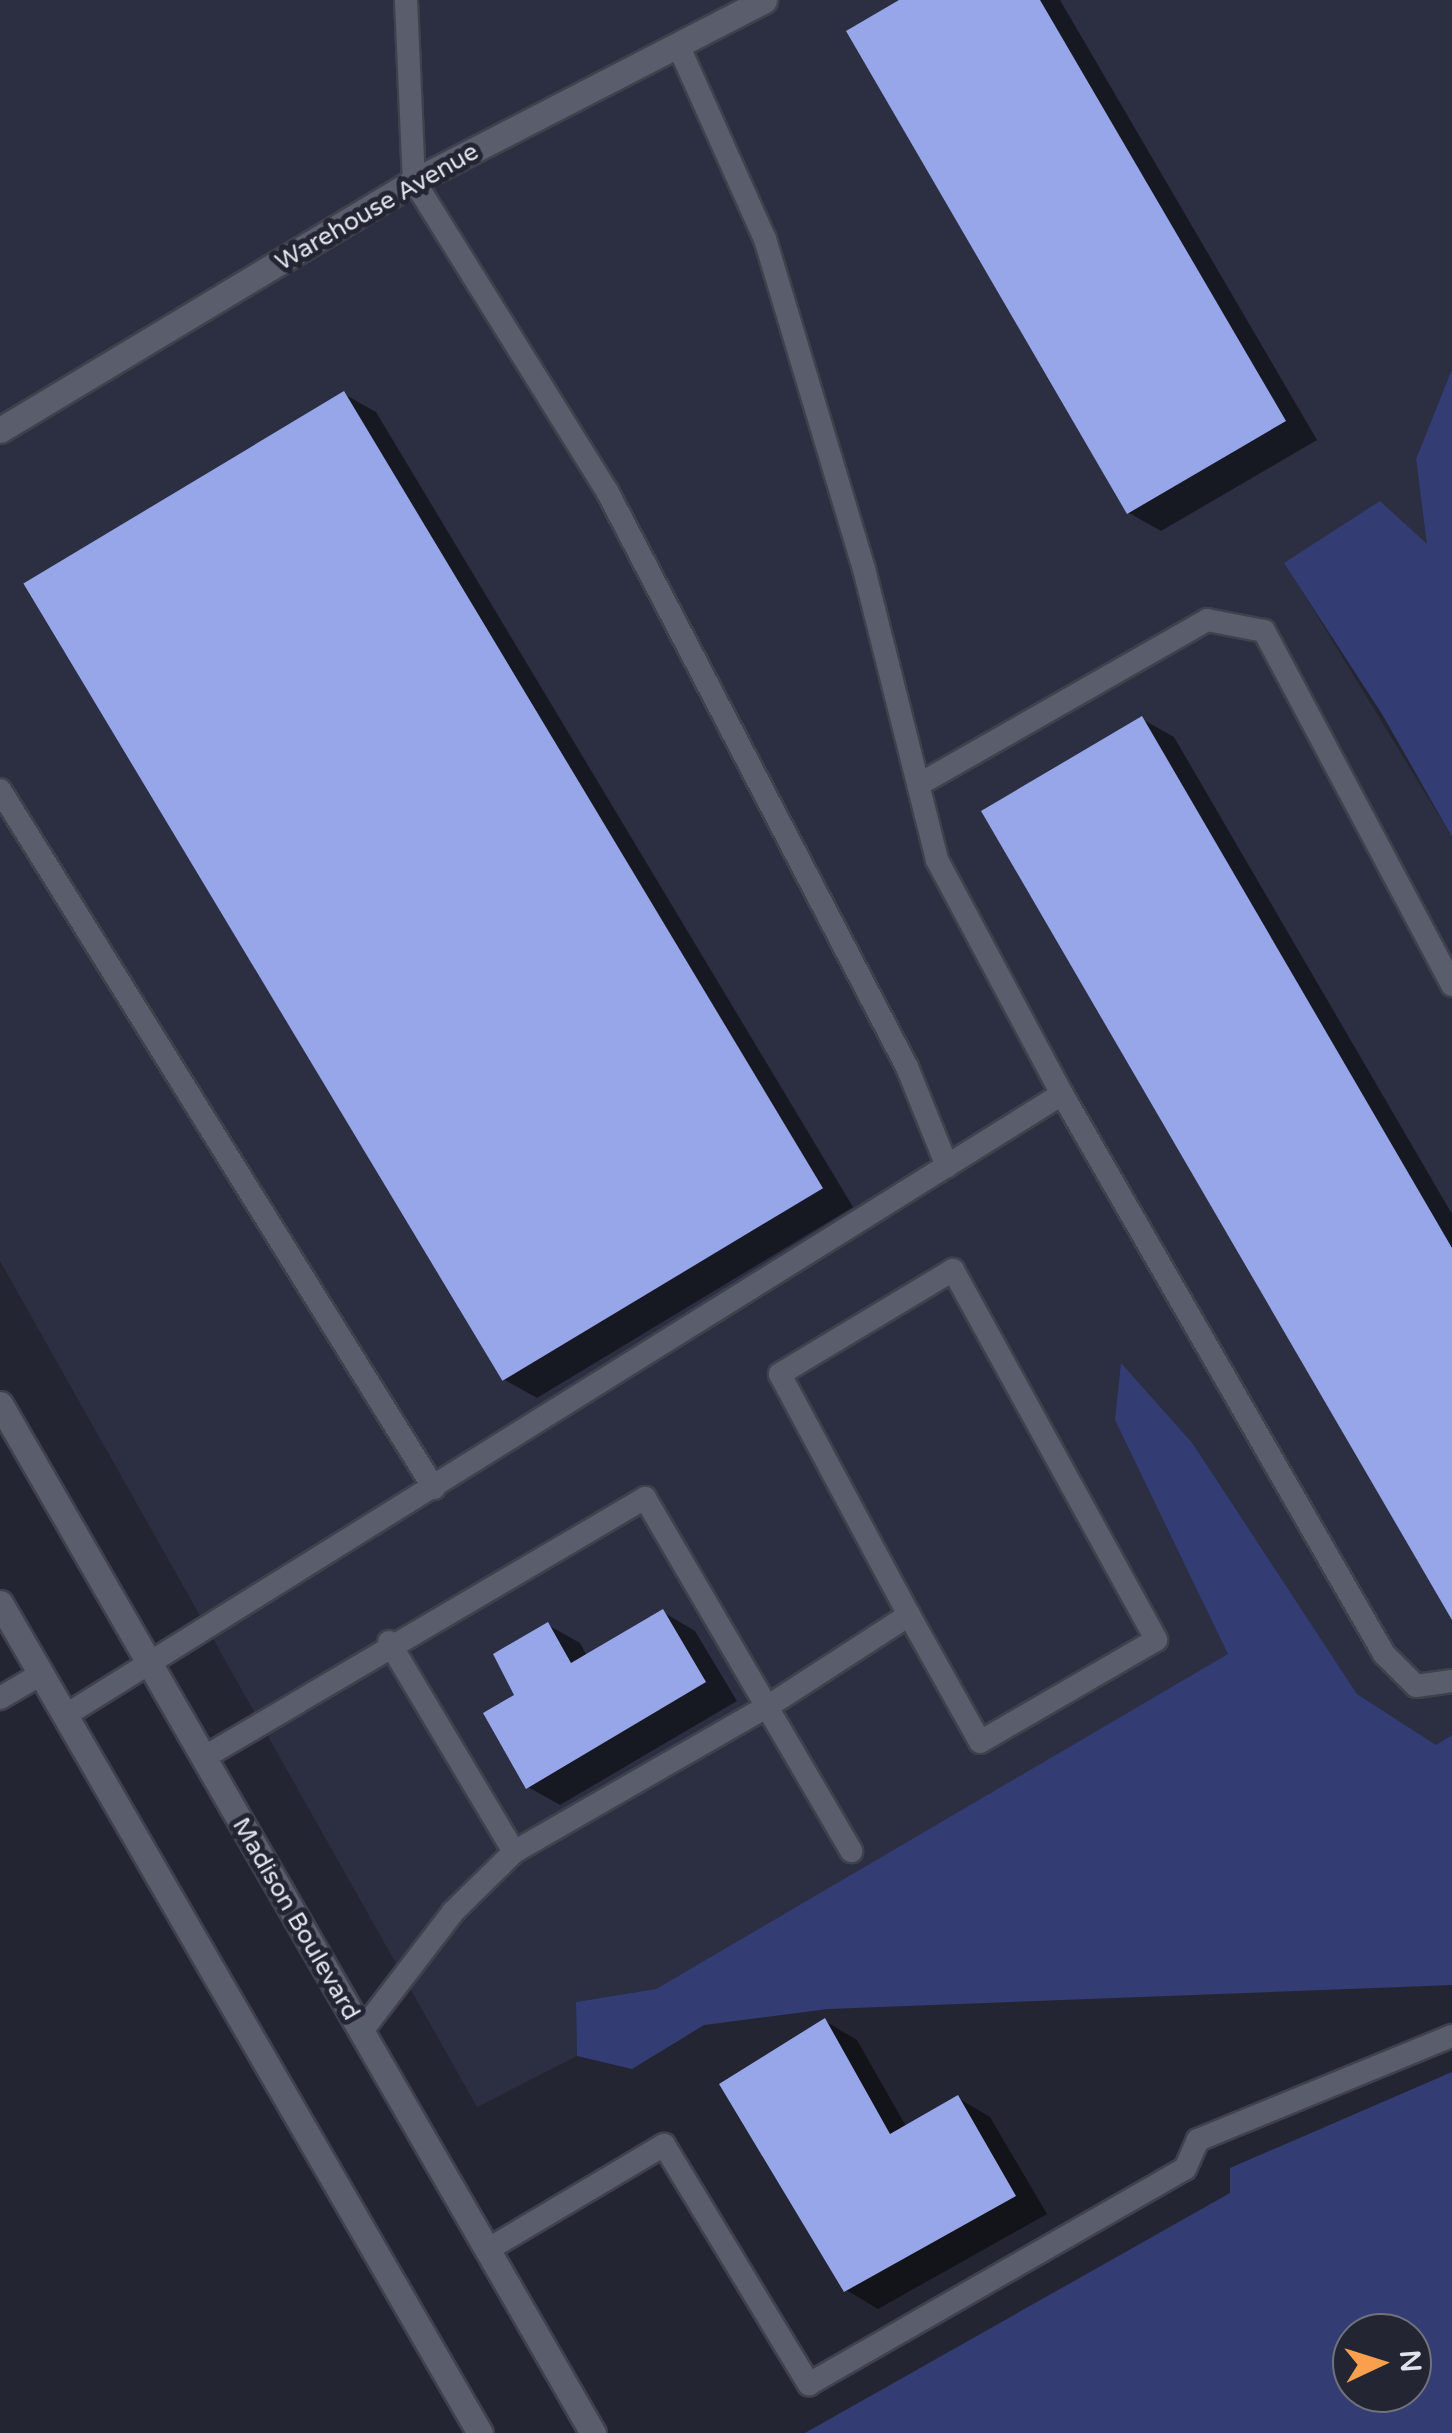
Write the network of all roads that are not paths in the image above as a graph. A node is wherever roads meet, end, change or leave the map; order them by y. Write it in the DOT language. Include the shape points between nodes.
graph roads {
  1 [pos="406,0"];
  2 [pos="764,0"];
  3 [pos="680,47"];
  4 [pos="414,181"];
  5 [pos="0,430"];
  6 [pos="918,784"];
  7 [pos="0,790"];
  8 [pos="1452,985"];
  9 [pos="1062,1094"];
  10 [pos="948,1166"];
  11 [pos="0,1404"];
  12 [pos="434,1488"];
  13 [pos="0,1603"];
  14 [pos="909,1615"];
  15 [pos="390,1642"];
  16 [pos="150,1665"];
  17 [pos="41,1674"];
  18 [pos="1452,1681"];
  19 [pos="0,1698"];
  20 [pos="770,1705"];
  21 [pos="66,1715"];
  22 [pos="203,1758"];
  23 [pos="851,1851"];
  24 [pos="514,1852"];
  25 [pos="361,2032"];
  26 [pos="1452,2036"];
  27 [pos="487,2250"];
  28 [pos="480,2433"];
  29 [pos="593,2433"];
  1 -- 4 [label="lane"];
  2 -- 3 [label="main road, Warehouse Avenue"];
  3 -- 4 [label="main road, Warehouse Avenue"];
  3 -- 6 [label="lane" via="764,239 864,570"];
  4 -- 5 [label="main road, Warehouse Avenue"];
  4 -- 10 [label="lane" via="607,492 907,1067"];
  6 -- 8 [label="lane" via="1207,620 1264,630"];
  6 -- 9 [label="lane" via="937,860"];
  7 -- 12 [label="lane"];
  9 -- 10 [label="lane"];
  9 -- 18 [label="lane" via="1384,1654 1416,1686"];
  10 -- 12 [label="lane"];
  11 -- 16 [label="main road, Madison Boulevard"];
  12 -- 16 [label="lane"];
  13 -- 17 [label="main road"];
  14 -- 14 [label="lane" via="780,1374 953,1270 1156,1640 980,1742"];
  14 -- 20 [label="lane"];
  15 -- 20 [label="lane" via="645,1498"];
  15 -- 22 [label="lane"];
  15 -- 24 [label="lane"];
  16 -- 21 [label="lane"];
  16 -- 22 [label="main road, Madison Boulevard"];
  17 -- 19 [label="lane"];
  17 -- 21 [label="main road"];
  20 -- 23 [label="lane"];
  20 -- 24 [label="lane"];
  21 -- 28 [label="main road"];
  22 -- 25 [label="main road, Madison Boulevard"];
  24 -- 25 [label="lane" via="453,1912"];
  25 -- 27 [label="main road, Madison Boulevard"];
  26 -- 27 [label="lane" via="1198,2140 1185,2169 809,2384 664,2145"];
  27 -- 29 [label="main road, Madison Boulevard"];
}
